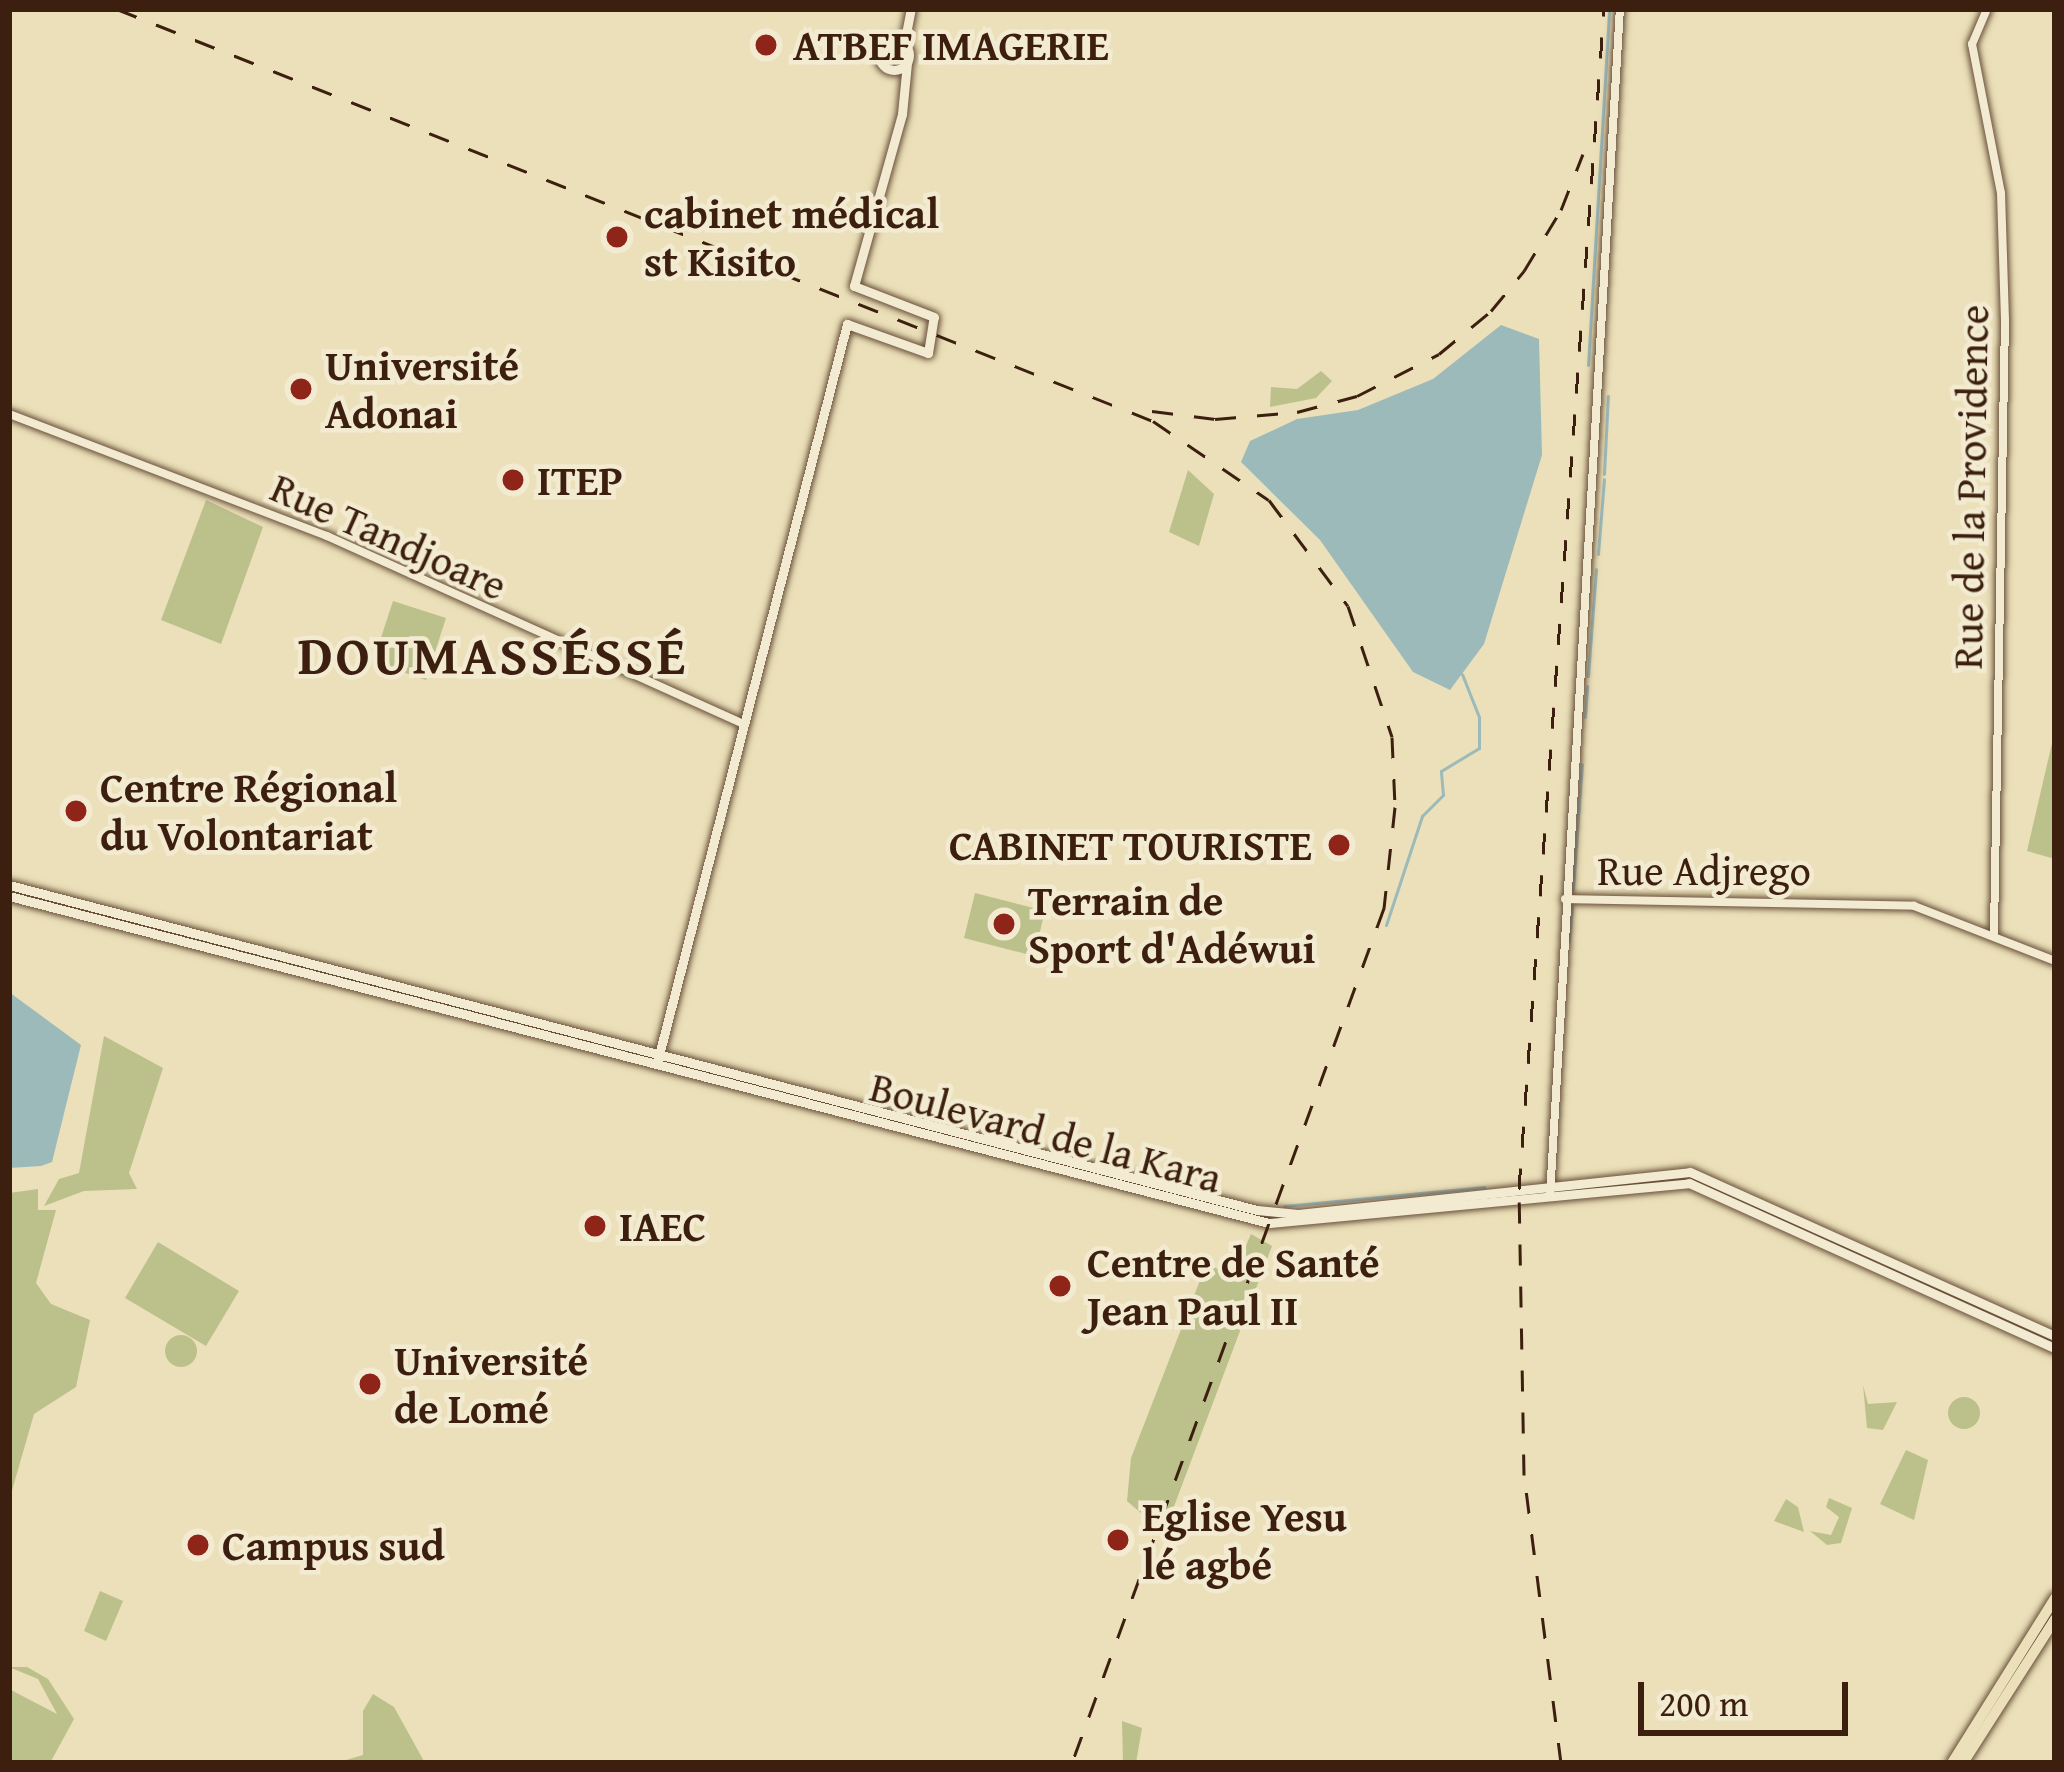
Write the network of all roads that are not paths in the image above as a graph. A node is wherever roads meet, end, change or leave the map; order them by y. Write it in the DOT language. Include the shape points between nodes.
graph roads {
  1 [pos="911,9"];
  2 [pos="1620,9"];
  3 [pos="1988,9"];
  4 [pos="907,21"];
  5 [pos="892,40"];
  6 [pos="904,44"];
  7 [pos="907,63"];
  8 [pos="891,70"];
  9 [pos="907,91"];
  10 [pos="9,414"];
  11 [pos="741,724"];
  12 [pos="9,885"];
  13 [pos="9,896"];
  14 [pos="1565,899"];
  15 [pos="1994,934"];
  16 [pos="2055,961"];
  17 [pos="658,1059"];
  18 [pos="1549,1190"];
  19 [pos="2055,1336"];
  20 [pos="2055,1348"];
  21 [pos="2055,1598"];
  22 [pos="2055,1618"];
  23 [pos="1952,1763"];
  24 [pos="1964,1763"];
  1 -- 4 [label="main road"];
  2 -- 14 [label="street" via="1594,362 1603,395"];
  3 -- 15 [label="street, Rue de la Providence" via="1972,44 2000,193 2005,319"];
  4 -- 5 [label="main road"];
  4 -- 6 [label="main road"];
  5 -- 6 [label="main road"];
  5 -- 8 [label="main road" via="878,56"];
  6 -- 7 [label="main road"];
  7 -- 8 [label="main road"];
  7 -- 9 [label="main road"];
  8 -- 9 [label="main road"];
  9 -- 11 [label="main road" via="854,286 934,317 928,353 847,324"];
  10 -- 11 [label="street, Rue Tandjoare" via="327,536"];
  11 -- 17 [label="main road"];
  12 -- 17 [label="main road, Boulevard de la Kara"];
  13 -- 17 [label="main road, Boulevard de la Kara"];
  14 -- 15 [label="street, Rue Adjrego" via="1914,906"];
  14 -- 18 [label="street"];
  15 -- 16 [label="street, Rue Adjrego"];
  17 -- 18 [label="main road, Boulevard de la Kara" via="1283,1219"];
  18 -- 19 [label="main road, Boulevard de la Kara" via="1698,1174"];
  18 -- 20 [label="main road, Boulevard de la Kara" via="1695,1185"];
  21 -- 23 [label="highway"];
  22 -- 24 [label="highway"];
}
